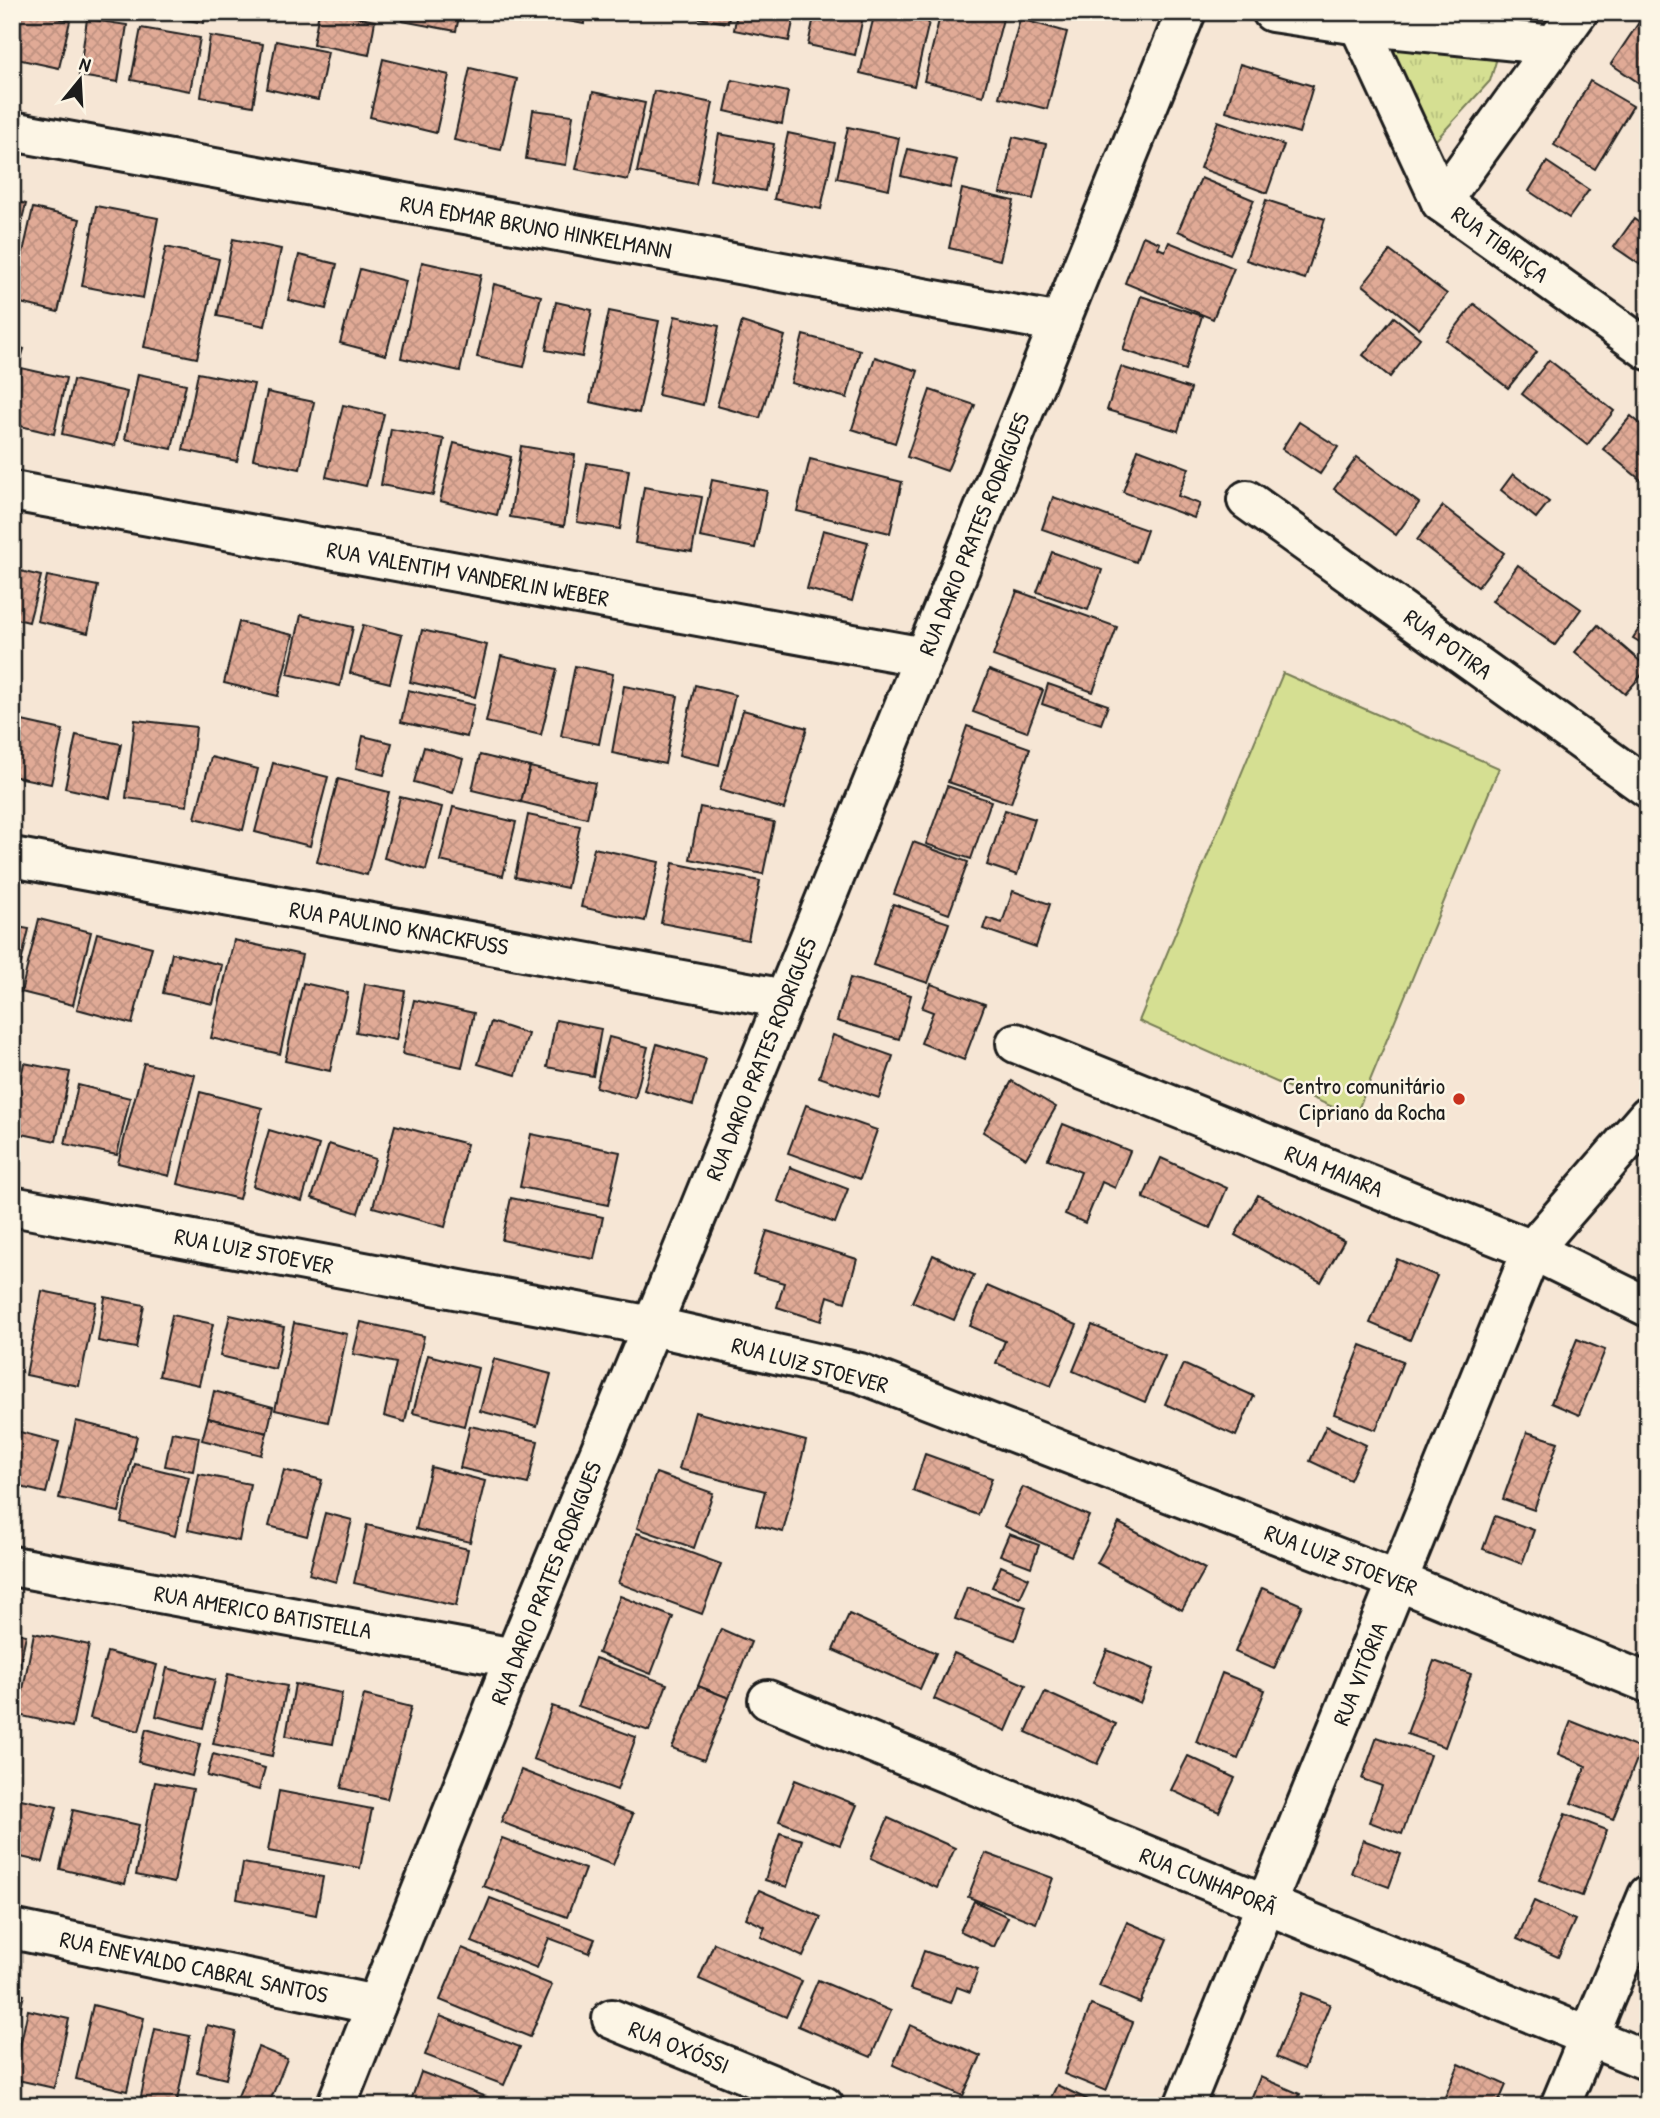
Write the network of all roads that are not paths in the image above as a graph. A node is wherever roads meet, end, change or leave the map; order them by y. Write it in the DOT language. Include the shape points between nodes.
graph roads {
  1 [pos="1186,12"];
  2 [pos="1272,12"];
  3 [pos="1578,12"];
  4 [pos="1359,25"];
  5 [pos="1554,45"];
  6 [pos="12,131"];
  7 [pos="1441,202"];
  8 [pos="1060,323"];
  9 [pos="1648,350"];
  10 [pos="12,491"];
  11 [pos="1247,500"];
  12 [pos="924,657"];
  13 [pos="1648,789"];
  14 [pos="12,857"];
  15 [pos="785,999"];
  16 [pos="1016,1043"];
  17 [pos="1648,1116"];
  18 [pos="12,1206"];
  19 [pos="1532,1251"];
  20 [pos="1648,1307"];
  21 [pos="652,1326"];
  22 [pos="12,1566"];
  23 [pos="1398,1581"];
  24 [pos="514,1658"];
  25 [pos="1648,1683"];
  26 [pos="768,1700"];
  27 [pos="1648,1895"];
  28 [pos="1266,1905"];
  29 [pos="12,1929"];
  30 [pos="376,2005"];
  31 [pos="612,2019"];
  32 [pos="1589,2037"];
  33 [pos="1648,2061"];
  34 [pos="336,2106"];
  35 [pos="824,2106"];
  36 [pos="1184,2106"];
  37 [pos="1560,2106"];
  1 -- 8 [label="street, RUA DARIO PRATES RODRIGUES"];
  2 -- 4 [label="street"];
  3 -- 5 [label="street"];
  4 -- 5 [label="street"];
  4 -- 7 [label="street, RUA TIBIRIÇA"];
  5 -- 7 [label="street"];
  6 -- 8 [label="street, RUA EDMAR BRUNO HINKELMANN"];
  7 -- 9 [label="street, RUA TIBIRIÇA"];
  8 -- 12 [label="street, RUA DARIO PRATES RODRIGUES"];
  10 -- 12 [label="street, RUA VALENTIM VANDERLIN WEBER"];
  11 -- 13 [label="street, RUA POTIRA"];
  12 -- 15 [label="street, RUA DARIO PRATES RODRIGUES"];
  14 -- 15 [label="street, RUA PAULINO KNACKFUSS"];
  15 -- 21 [label="street, RUA DARIO PRATES RODRIGUES"];
  16 -- 19 [label="street, RUA MAIARA"];
  17 -- 19 [label="street, RUA VITÓRIA"];
  18 -- 21 [label="street, RUA LUIZ STOEVER"];
  19 -- 20 [label="street, RUA MAIARA"];
  19 -- 23 [label="street, RUA VITÓRIA"];
  21 -- 23 [label="street, RUA LUIZ STOEVER" via="860,1373"];
  21 -- 24 [label="street, RUA DARIO PRATES RODRIGUES"];
  22 -- 24 [label="street, RUA AMERICO BATISTELLA"];
  23 -- 25 [label="street, RUA LUIZ STOEVER"];
  23 -- 28 [label="street, RUA VITÓRIA"];
  24 -- 30 [label="street, RUA DARIO PRATES RODRIGUES"];
  26 -- 28 [label="street, RUA CUNHAPORÃ"];
  27 -- 32 [label="street"];
  28 -- 32 [label="street, RUA CUNHAPORÃ"];
  28 -- 36 [label="street, RUA VITÓRIA"];
  29 -- 30 [label="street, RUA ENEVALDO CABRAL SANTOS"];
  30 -- 34 [label="street, RUA DARIO PRATES RODRIGUES"];
  31 -- 35 [label="street, RUA OXÓSSI"];
  32 -- 33 [label="street, RUA CUNHAPORÃ"];
  32 -- 37 [label="street"];
}
